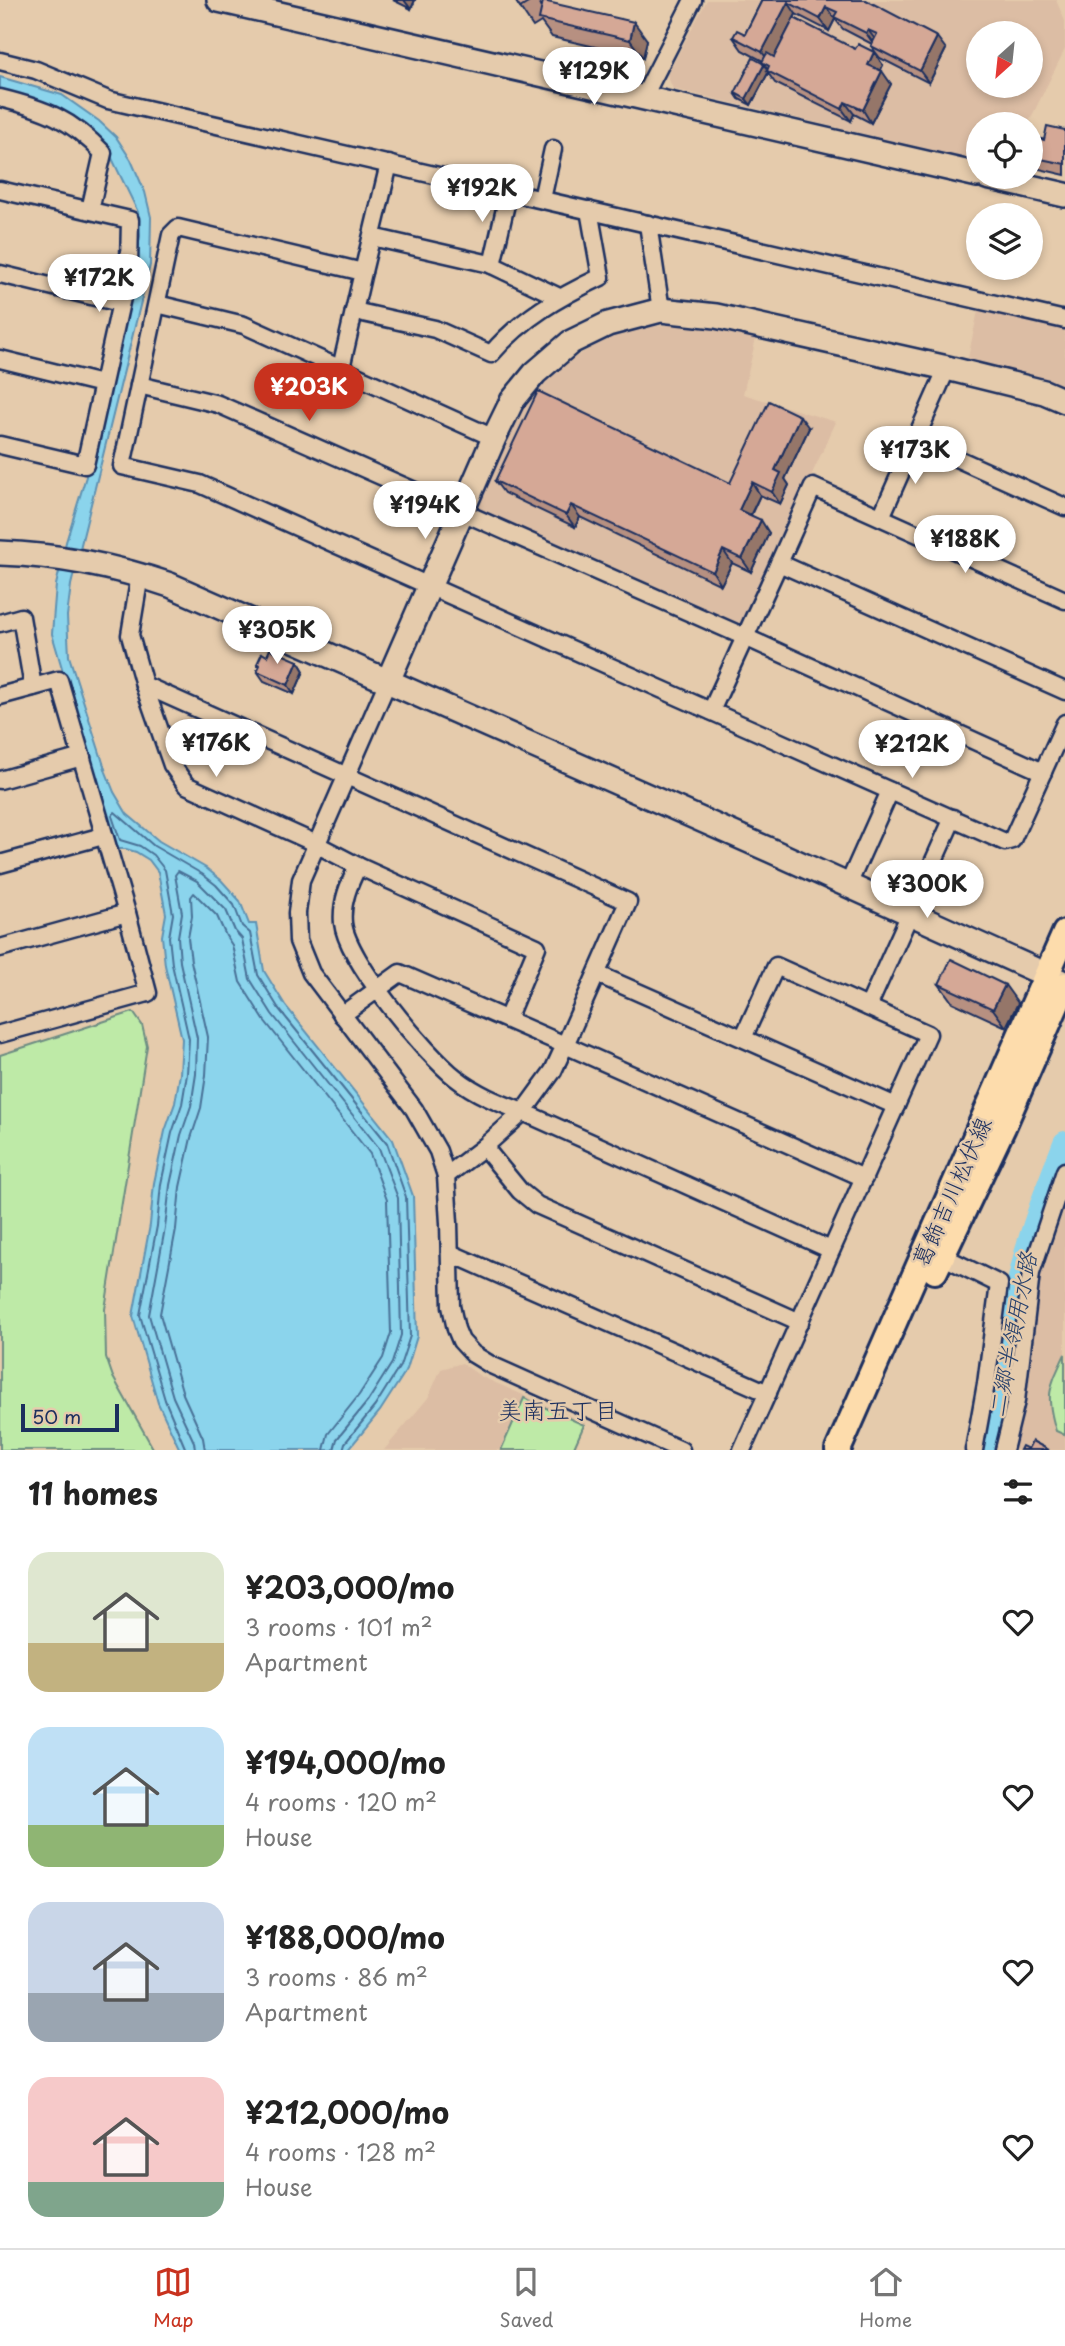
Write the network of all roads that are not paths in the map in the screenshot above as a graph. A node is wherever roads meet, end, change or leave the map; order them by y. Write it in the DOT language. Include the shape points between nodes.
graph roads {
  1 [pos="219,0"];
  2 [pos="693,0"];
  3 [pos="0,61"];
  4 [pos="644,96"];
  5 [pos="0,98"];
  6 [pos="554,149"];
  7 [pos="389,164"];
  8 [pos="966,172"];
  9 [pos="1039,189"];
  10 [pos="0,190"];
  11 [pos="509,191"];
  12 [pos="1065,195"];
  13 [pos="542,199"];
  14 [pos="90,210"];
  15 [pos="589,210"];
  16 [pos="648,224"];
  17 [pos="372,237"];
  18 [pos="492,265"];
  19 [pos="363,272"];
  20 [pos="0,274"];
  21 [pos="559,297"];
  22 [pos="120,303"];
  23 [pos="157,304"];
  24 [pos="661,310"];
  25 [pos="354,311"];
  26 [pos="1065,320"];
  27 [pos="0,359"];
  28 [pos="341,368"];
  29 [pos="947,368"];
  30 [pos="102,384"];
  31 [pos="139,385"];
  32 [pos="1065,401"];
  33 [pos="494,438"];
  34 [pos="916,440"];
  35 [pos="0,445"];
  36 [pos="1065,507"];
  37 [pos="461,512"];
  38 [pos="881,517"];
  39 [pos="0,553"];
  40 [pos="779,563"];
  41 [pos="140,575"];
  42 [pos="430,587"];
  43 [pos="1065,600"];
  44 [pos="0,623"];
  45 [pos="745,637"];
  46 [pos="388,681"];
  47 [pos="144,685"];
  48 [pos="33,687"];
  49 [pos="1065,691"];
  50 [pos="0,696"];
  51 [pos="711,712"];
  52 [pos="1065,723"];
  53 [pos="82,757"];
  54 [pos="1043,772"];
  55 [pos="346,776"];
  56 [pos="0,780"];
  57 [pos="890,790"];
  58 [pos="953,818"];
  59 [pos="103,835"];
  60 [pos="316,844"];
  61 [pos="0,864"];
  62 [pos="358,866"];
  63 [pos="848,885"];
  64 [pos="911,913"];
  65 [pos="127,914"];
  66 [pos="1065,933"];
  67 [pos="0,948"];
  68 [pos="597,974"];
  69 [pos="1059,981"];
  70 [pos="378,988"];
  71 [pos="868,1007"];
  72 [pos="342,1015"];
  73 [pos="507,1019"];
  74 [pos="0,1034"];
  75 [pos="743,1038"];
  76 [pos="565,1045"];
  77 [pos="896,1106"];
  78 [pos="523,1112"];
  79 [pos="484,1147"];
  80 [pos="1065,1171"];
  81 [pos="446,1177"];
  82 [pos="864,1178"];
  83 [pos="1062,1192"];
  84 [pos="831,1250"];
  85 [pos="450,1253"];
  86 [pos="942,1255"];
  87 [pos="800,1322"];
  88 [pos="768,1393"];
  89 [pos="681,1450"];
  90 [pos="742,1450"];
  91 [pos="838,1450"];
  92 [pos="856,1450"];
  93 [pos="974,1450"];
  94 [pos="1004,1450"];
  1 -- 4 [label="street"];
  2 -- 4 [label="street"];
  3 -- 7 [label="street" via="36,70 108,100"];
  4 -- 8 [label="street"];
  5 -- 14 [label="street" via="65,120 103,153"];
  6 -- 13 [label="street"];
  7 -- 11 [label="street"];
  7 -- 17 [label="street"];
  9 -- 12 [label="street"];
  10 -- 14 [label="street"];
  11 -- 13 [label="street"];
  11 -- 18 [label="street"];
  13 -- 15 [label="street"];
  14 -- 22 [label="street" via="130,220 129,266"];
  15 -- 16 [label="street"];
  15 -- 21 [label="street" via="601,277"];
  16 -- 24 [label="street"];
  16 -- 26 [label="street"];
  17 -- 18 [label="street"];
  17 -- 19 [label="street"];
  18 -- 21 [label="street"];
  19 -- 23 [label="street" via="178,228 171,235"];
  19 -- 25 [label="street"];
  20 -- 22 [label="street"];
  21 -- 25 [label="street" via="491,354 435,329"];
  22 -- 30 [label="street"];
  23 -- 28 [label="street" via="244,325"];
  23 -- 31 [label="street"];
  24 -- 29 [label="street" via="716,316"];
  24 -- 33 [label="street" via="608,324 571,342 535,373 512,401"];
  25 -- 28 [label="street"];
  27 -- 30 [label="street"];
  28 -- 33 [label="street"];
  29 -- 32 [label="street"];
  29 -- 34 [label="street"];
  30 -- 35 [label="street" via="85,465"];
  31 -- 37 [label="street" via="218,404"];
  31 -- 42 [label="street" via="122,467 200,484"];
  33 -- 37 [label="street"];
  34 -- 36 [label="street"];
  34 -- 38 [label="street"];
  37 -- 42 [label="street"];
  37 -- 45 [label="street"];
  38 -- 40 [label="street" via="813,486"];
  38 -- 43 [label="street"];
  39 -- 41 [label="street" via="99,564"];
  40 -- 45 [label="street"];
  40 -- 49 [label="street"];
  41 -- 46 [label="street"];
  41 -- 47 [label="street" via="130,635"];
  42 -- 46 [label="street"];
  42 -- 51 [label="street"];
  44 -- 48 [label="street" via="21,617"];
  45 -- 51 [label="street"];
  45 -- 54 [label="street"];
  46 -- 55 [label="street"];
  46 -- 63 [label="street"];
  47 -- 55 [label="street"];
  47 -- 60 [label="street" via="172,765 186,785"];
  48 -- 50 [label="street"];
  48 -- 53 [label="street" via="59,680"];
  51 -- 57 [label="street"];
  52 -- 54 [label="street"];
  53 -- 56 [label="street"];
  53 -- 59 [label="street"];
  54 -- 58 [label="street" via="1012,840 1005,842"];
  55 -- 60 [label="street"];
  55 -- 68 [label="street" via="628,902"];
  57 -- 58 [label="street"];
  57 -- 63 [label="street"];
  58 -- 64 [label="street"];
  59 -- 61 [label="street"];
  59 -- 65 [label="street"];
  60 -- 62 [label="street"];
  60 -- 72 [label="street" via="301,880 298,941 311,973"];
  62 -- 70 [label="street" via="344,900 343,926 356,959"];
  62 -- 73 [label="street" via="537,947"];
  63 -- 64 [label="street"];
  64 -- 69 [label="street"];
  64 -- 71 [label="street"];
  65 -- 67 [label="street"];
  65 -- 74 [label="street" via="148,993"];
  66 -- 69 [label="main road, 葛飾吉川松伏線"];
  68 -- 75 [label="street"];
  68 -- 76 [label="street"];
  69 -- 86 [label="main road, 葛飾吉川松伏線" via="1003,1127"];
  69 -- 91 [label="main road, 葛飾吉川松伏線"];
  70 -- 72 [label="street"];
  70 -- 73 [label="street" via="400,973"];
  70 -- 78 [label="street" via="420,1044 449,1072 475,1091"];
  71 -- 75 [label="street" via="776,966"];
  71 -- 77 [label="street" via="928,1034"];
  72 -- 81 [label="street" via="426,1127"];
  73 -- 76 [label="street"];
  75 -- 77 [label="street"];
  76 -- 78 [label="street"];
  76 -- 82 [label="street"];
  77 -- 82 [label="street"];
  78 -- 79 [label="street"];
  78 -- 84 [label="street"];
  79 -- 81 [label="street"];
  79 -- 87 [label="street" via="537,1205"];
  80 -- 83 [label="street"];
  81 -- 85 [label="street"];
  82 -- 84 [label="street"];
  83 -- 94 [label="street" via="1031,1273 1016,1401"];
  84 -- 87 [label="street"];
  85 -- 88 [label="street"];
  85 -- 89 [label="street" via="450,1306 461,1341 473,1354"];
  86 -- 92 [label="main road, 葛飾吉川松伏線"];
  86 -- 93 [label="street" via="999,1284"];
  87 -- 88 [label="street"];
  88 -- 90 [label="street"];
}
